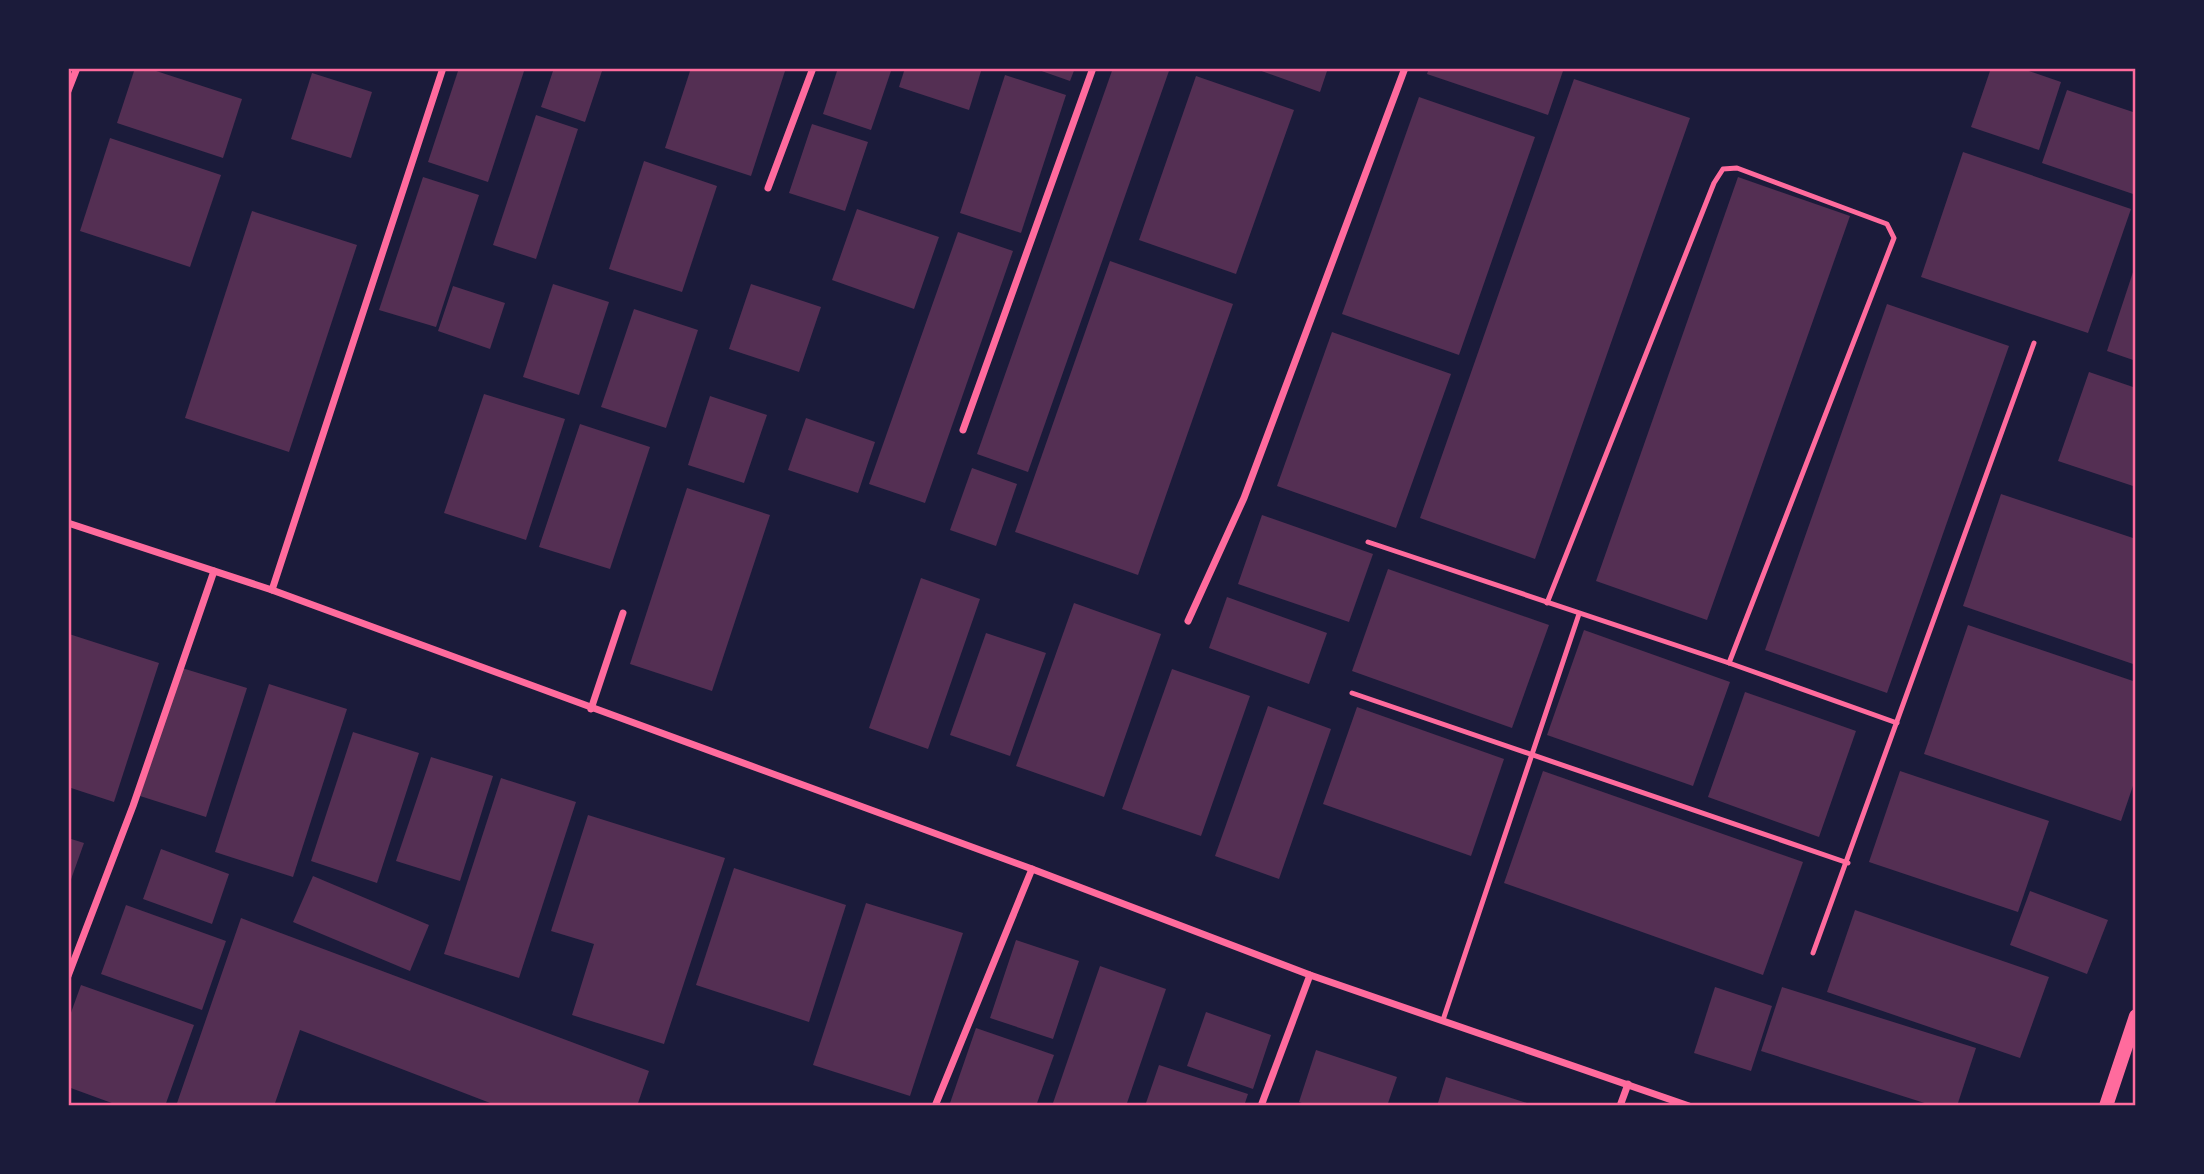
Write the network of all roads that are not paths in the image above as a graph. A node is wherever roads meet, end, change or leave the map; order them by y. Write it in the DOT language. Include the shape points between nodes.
graph roads {
  1 [pos="77,68"];
  2 [pos="443,68"];
  3 [pos="813,68"];
  4 [pos="1093,68"];
  5 [pos="1405,68"];
  6 [pos="68,91"];
  7 [pos="768,188"];
  8 [pos="2034,343"];
  9 [pos="963,430"];
  10 [pos="68,523"];
  11 [pos="1368,542"];
  12 [pos="214,571"];
  13 [pos="272,590"];
  14 [pos="1547,603"];
  15 [pos="623,613"];
  16 [pos="1579,614"];
  17 [pos="1188,621"];
  18 [pos="1729,663"];
  19 [pos="1352,694"];
  20 [pos="591,709"];
  21 [pos="1897,723"];
  22 [pos="1530,754"];
  23 [pos="1848,863"];
  24 [pos="1032,869"];
  25 [pos="1813,953"];
  26 [pos="1310,975"];
  27 [pos="68,976"];
  28 [pos="2136,1016"];
  29 [pos="1443,1020"];
  30 [pos="1628,1084"];
  31 [pos="935,1106"];
  32 [pos="1261,1106"];
  33 [pos="1620,1106"];
  34 [pos="1689,1106"];
  35 [pos="2106,1106"];
  1 -- 6 [label="street"];
  2 -- 13 [label="street"];
  3 -- 7 [label="street"];
  4 -- 9 [label="street"];
  5 -- 17 [label="street" via="1244,498"];
  8 -- 21 [label="lane"];
  10 -- 12 [label="street"];
  11 -- 14 [label="lane"];
  12 -- 13 [label="street"];
  12 -- 27 [label="street"];
  13 -- 20 [label="street"];
  14 -- 16 [label="lane"];
  14 -- 18 [label="lane" via="1714,183 1723,169 1737,168 1887,224 1894,238"];
  15 -- 20 [label="street"];
  16 -- 18 [label="lane"];
  16 -- 22 [label="lane"];
  18 -- 21 [label="lane"];
  19 -- 22 [label="lane"];
  20 -- 24 [label="street"];
  21 -- 23 [label="lane"];
  22 -- 23 [label="lane"];
  22 -- 29 [label="lane"];
  23 -- 25 [label="lane"];
  24 -- 26 [label="street"];
  24 -- 31 [label="street"];
  26 -- 29 [label="street"];
  26 -- 32 [label="street"];
  28 -- 35 [label="main road"];
  29 -- 30 [label="street"];
  30 -- 33 [label="street"];
  30 -- 34 [label="street"];
}
